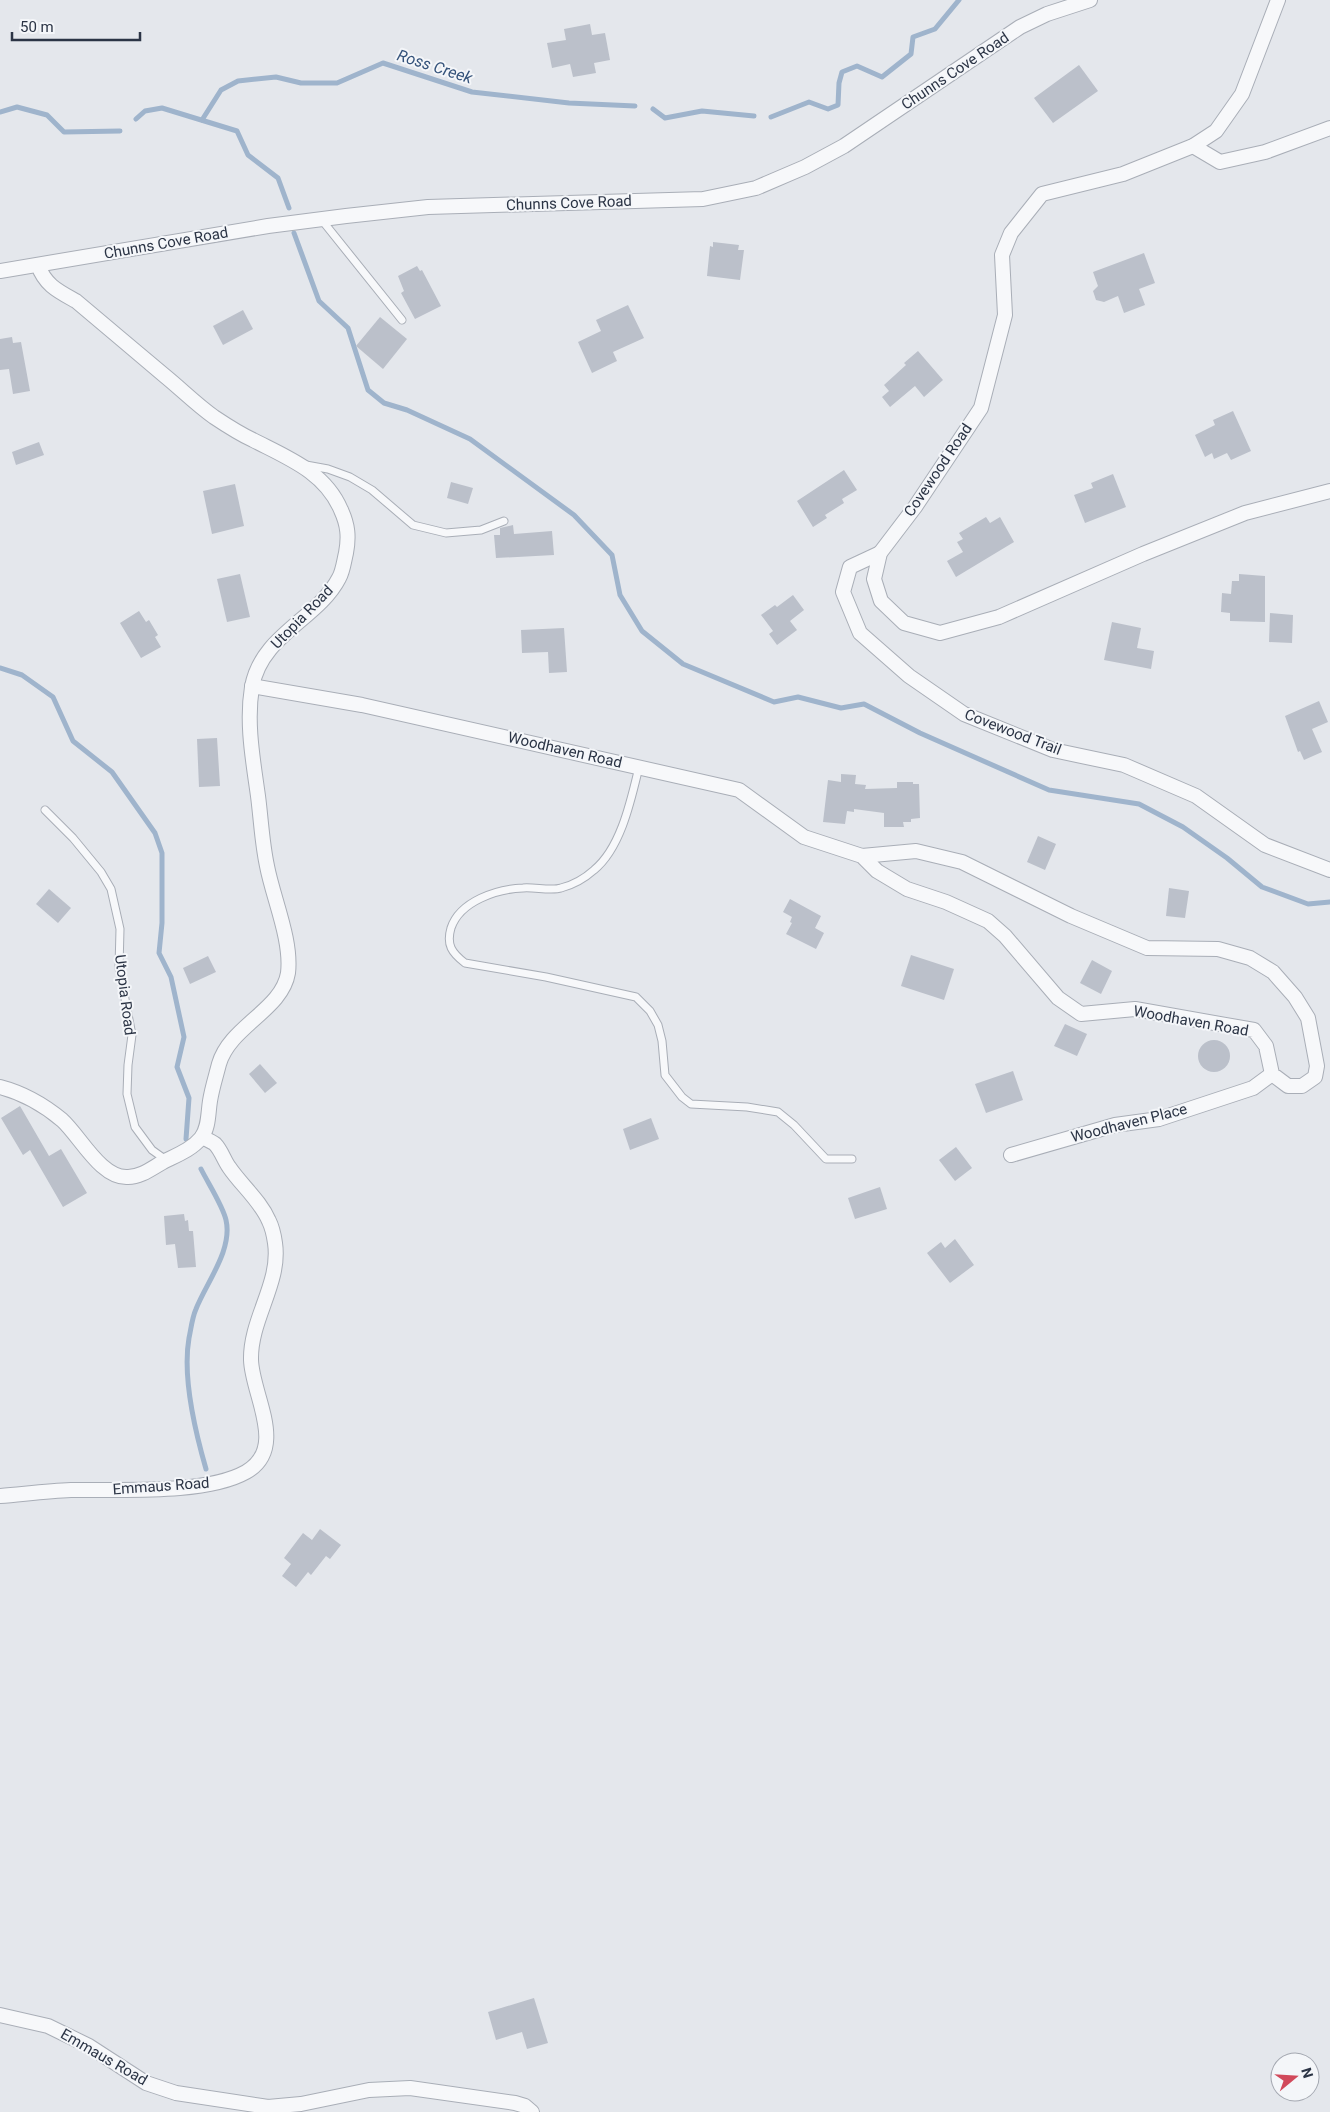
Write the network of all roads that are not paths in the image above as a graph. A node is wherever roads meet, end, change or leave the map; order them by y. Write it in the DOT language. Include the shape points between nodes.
graph roads {
  1 [pos="1090,0"];
  2 [pos="1278,0"];
  3 [pos="1330,128"];
  4 [pos="1193,146"];
  5 [pos="321,219"];
  6 [pos="38,265"];
  7 [pos="0,271"];
  8 [pos="402,320"];
  9 [pos="301,464"];
  10 [pos="1330,491"];
  11 [pos="504,521"];
  12 [pos="880,553"];
  13 [pos="252,686"];
  14 [pos="639,767"];
  15 [pos="45,810"];
  16 [pos="862,856"];
  17 [pos="1330,870"];
  18 [pos="1272,1074"];
  19 [pos="0,1088"];
  20 [pos="202,1137"];
  21 [pos="1011,1154"];
  22 [pos="852,1159"];
  23 [pos="166,1160"];
  24 [pos="0,1496"];
  25 [pos="0,2015"];
  26 [pos="532,2112"];
  1 -- 5 [label="street, Chunns Cove Road" via="1020,27 844,146 756,188 703,199 428,208"];
  2 -- 4 [label="street, Covewood Road" via="1242,94 1216,130"];
  3 -- 4 [label="street" via="1265,152 1220,162"];
  4 -- 12 [label="street, Covewood Road" via="1123,174 1042,194 1011,233 1002,255 1005,315 980,408 915,507"];
  5 -- 6 [label="street, Chunns Cove Road"];
  5 -- 8 [label="lane"];
  6 -- 7 [label="street, Chunns Cove Road"];
  6 -- 9 [label="street, Utopia Road" via="53,289 76,301 213,416"];
  9 -- 11 [label="lane" via="350,477 372,490 413,525 446,533 481,530"];
  9 -- 13 [label="street, Utopia Road" via="331,491 340,507 347,525 345,559 340,577 328,594 269,651"];
  10 -- 12 [label="street, Covewood Road" via="1245,513 999,617 940,633 904,624 881,601 874,579"];
  12 -- 17 [label="street, Covewood Trail" via="850,567 844,592 860,633 909,676 964,714 1053,750 1124,765 1196,796 1265,846"];
  13 -- 14 [label="street, Woodhaven Road" via="362,705"];
  13 -- 20 [label="street, Utopia Road" via="249,730 266,863 288,955 288,975 273,1001 243,1029 221,1057"];
  14 -- 16 [label="street, Woodhaven Road" via="739,790 804,837"];
  14 -- 22 [label="lane" via="624,821 609,853 595,870 559,889 521,888 471,903 456,916 449,936 454,955 465,963 546,977 636,998 658,1024 664,1075 691,1104 778,1112 826,1160"];
  15 -- 23 [label="lane, Utopia Road" via="95,865 111,889 120,929 119,968 132,1035 127,1094 135,1127 152,1150"];
  16 -- 18 [label="street, Woodhaven Road" via="877,871 907,888 988,921 1058,998 1081,1014 1135,1009 1254,1030 1266,1046"];
  16 -- 18 [label="street, Woodhaven Road" via="916,851 962,862 1071,916 1147,948 1218,949 1250,958 1273,972 1295,997 1308,1018 1310,1028 1317,1066 1315,1078 1302,1086 1288,1086"];
  18 -- 21 [label="street, Woodhaven Place" via="1253,1088 1159,1119 1115,1125"];
  19 -- 23 [label="street" via="33,1099 62,1120 104,1168 117,1176 141,1174"];
  20 -- 23 [label="street" via="184,1153"];
  20 -- 24 [label="street, Emmaus Road" via="216,1145 229,1168 255,1199 269,1222 275,1243 272,1279 252,1342 254,1383 267,1429 267,1444 259,1460 247,1472 202,1485"];
  25 -- 26 [label="street, Emmaus Road" via="48,2026 89,2046 146,2083 176,2093 268,2107 301,2104 369,2090 410,2088 515,2104"];
}
